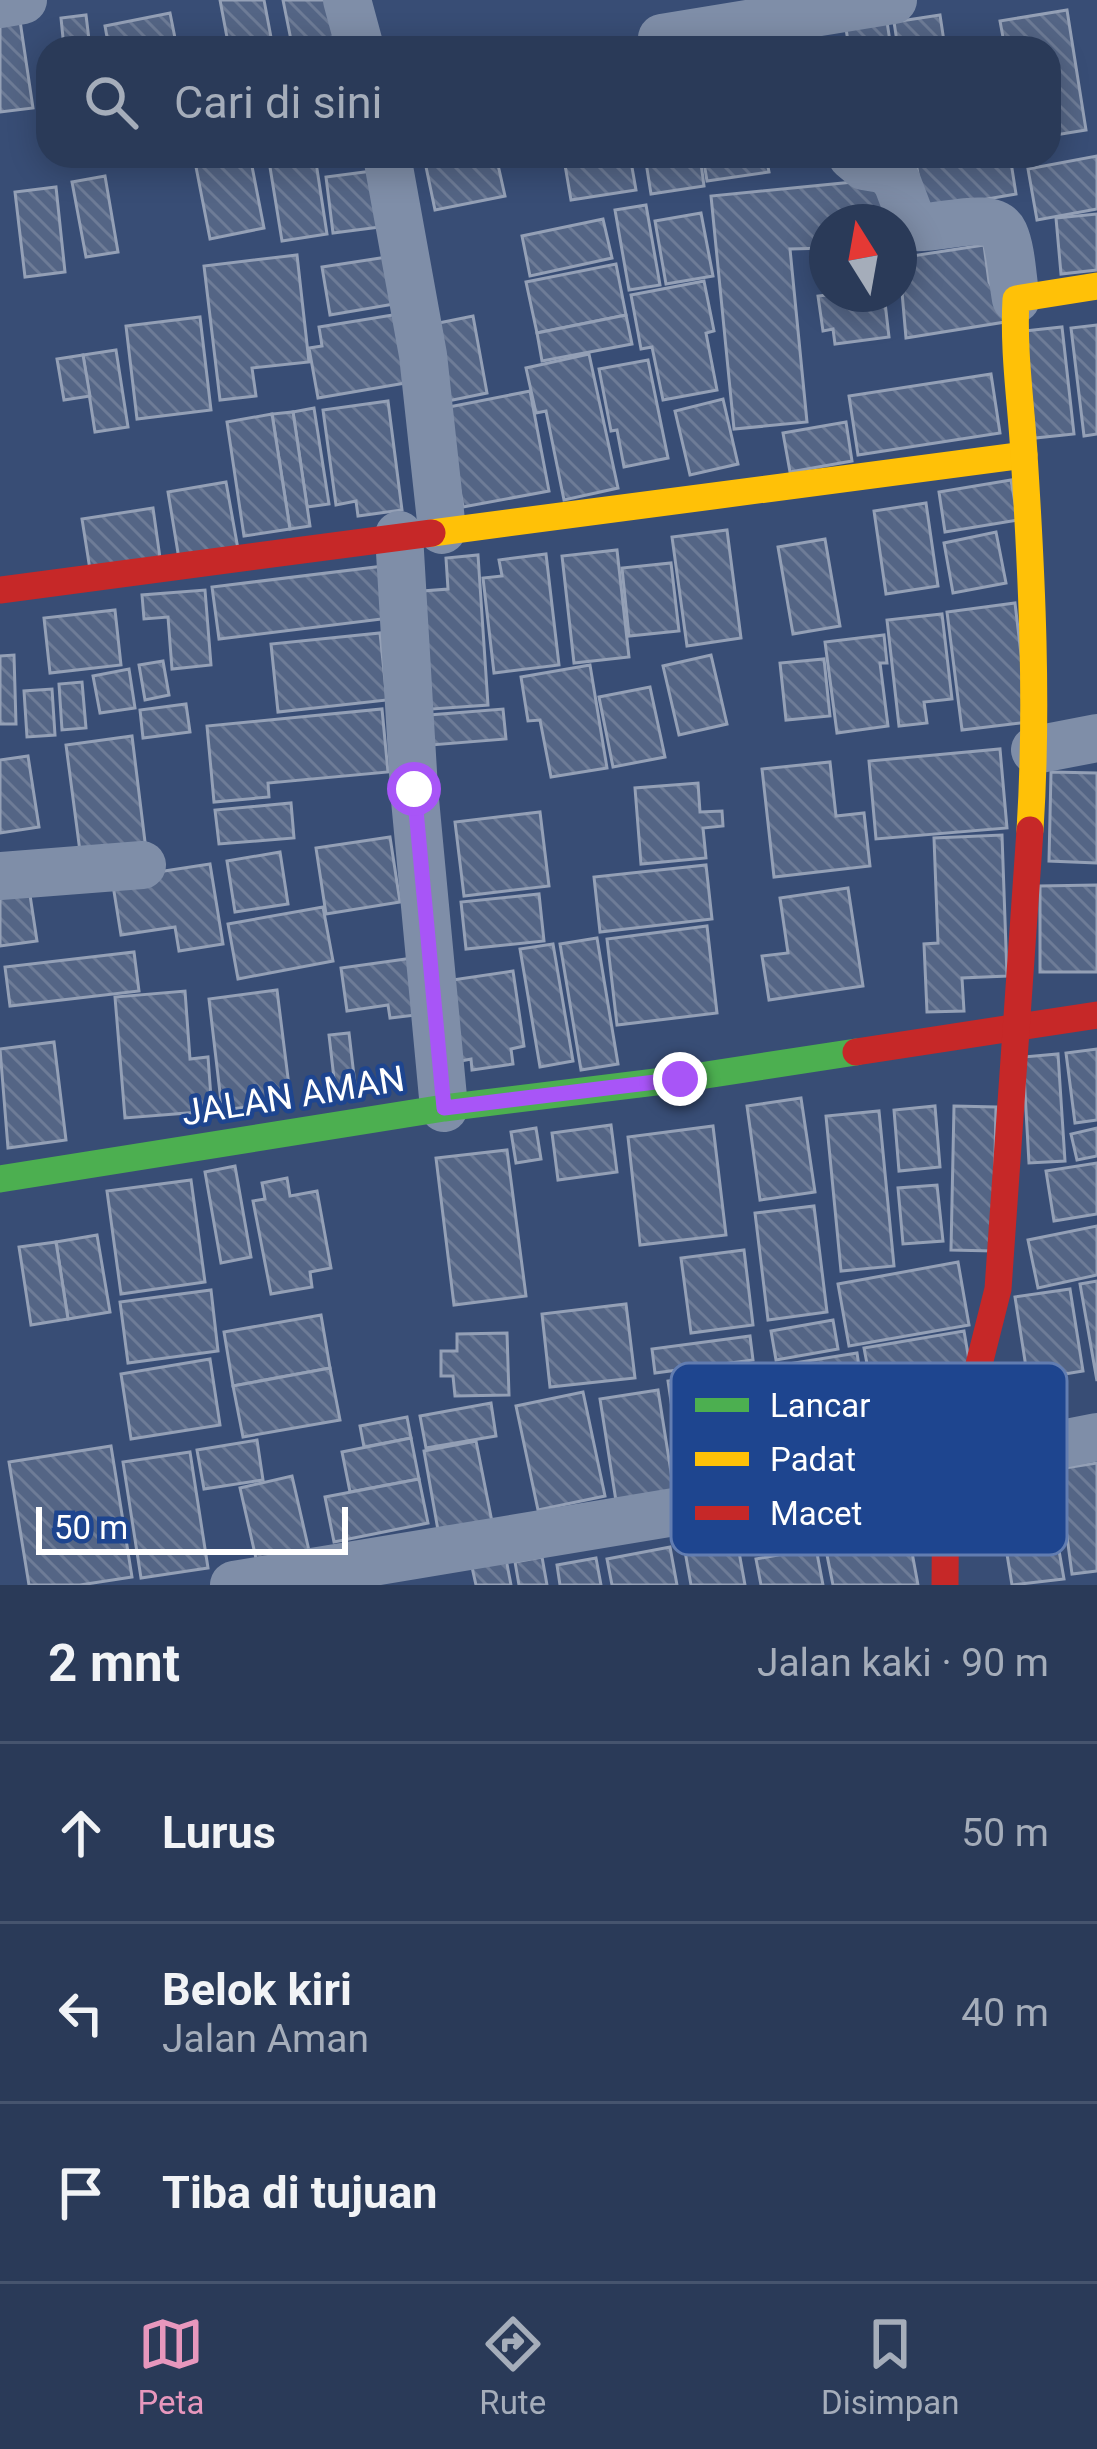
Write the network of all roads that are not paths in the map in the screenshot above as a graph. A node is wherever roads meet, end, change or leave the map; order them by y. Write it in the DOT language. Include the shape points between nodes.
graph roads {
  1 [pos="23,0"];
  2 [pos="347,0"];
  3 [pos="893,0"];
  4 [pos="0,4"];
  5 [pos="830,30"];
  6 [pos="357,36"];
  7 [pos="704,36"];
  8 [pos="390,168"];
  9 [pos="876,168"];
  10 [pos="1097,286"];
  11 [pos="1016,298"];
  12 [pos="1024,455"];
  13 [pos="420,533"];
  14 [pos="0,590"];
  15 [pos="1097,738"];
  16 [pos="1035,750"];
  17 [pos="142,865"];
  18 [pos="0,876"];
  19 [pos="1097,1015"];
  20 [pos="1013,1027"];
  21 [pos="444,1108"];
  22 [pos="0,1179"];
  23 [pos="979,1363"];
  24 [pos="1097,1437"];
  25 [pos="1067,1443"];
  26 [pos="671,1513"];
  27 [pos="945,1555"];
  28 [pos="233,1585"];
  29 [pos="945,1585"];
  1 -- 4 [label="street"];
  2 -- 6 [label="street"];
  3 -- 5 [label="street"];
  5 -- 7 [label="street"];
  8 -- 13 [label="street" via="422,355"];
  9 -- 11 [label="street" via="897,182 914,227 997,223"];
  10 -- 11 [label="street"];
  11 -- 12 [label="street"];
  12 -- 13 [label="street"];
  12 -- 16 [label="street"];
  13 -- 14 [label="street"];
  13 -- 21 [label="street" via="414,789"];
  15 -- 16 [label="street"];
  16 -- 20 [label="street"];
  17 -- 18 [label="street"];
  19 -- 20 [label="street, JALAN AMAN"];
  20 -- 21 [label="street, JALAN AMAN"];
  20 -- 23 [label="street" via="998,1289"];
  21 -- 22 [label="street, JALAN AMAN"];
  24 -- 25 [label="street"];
  26 -- 28 [label="street"];
  27 -- 29 [label="street"];
}
